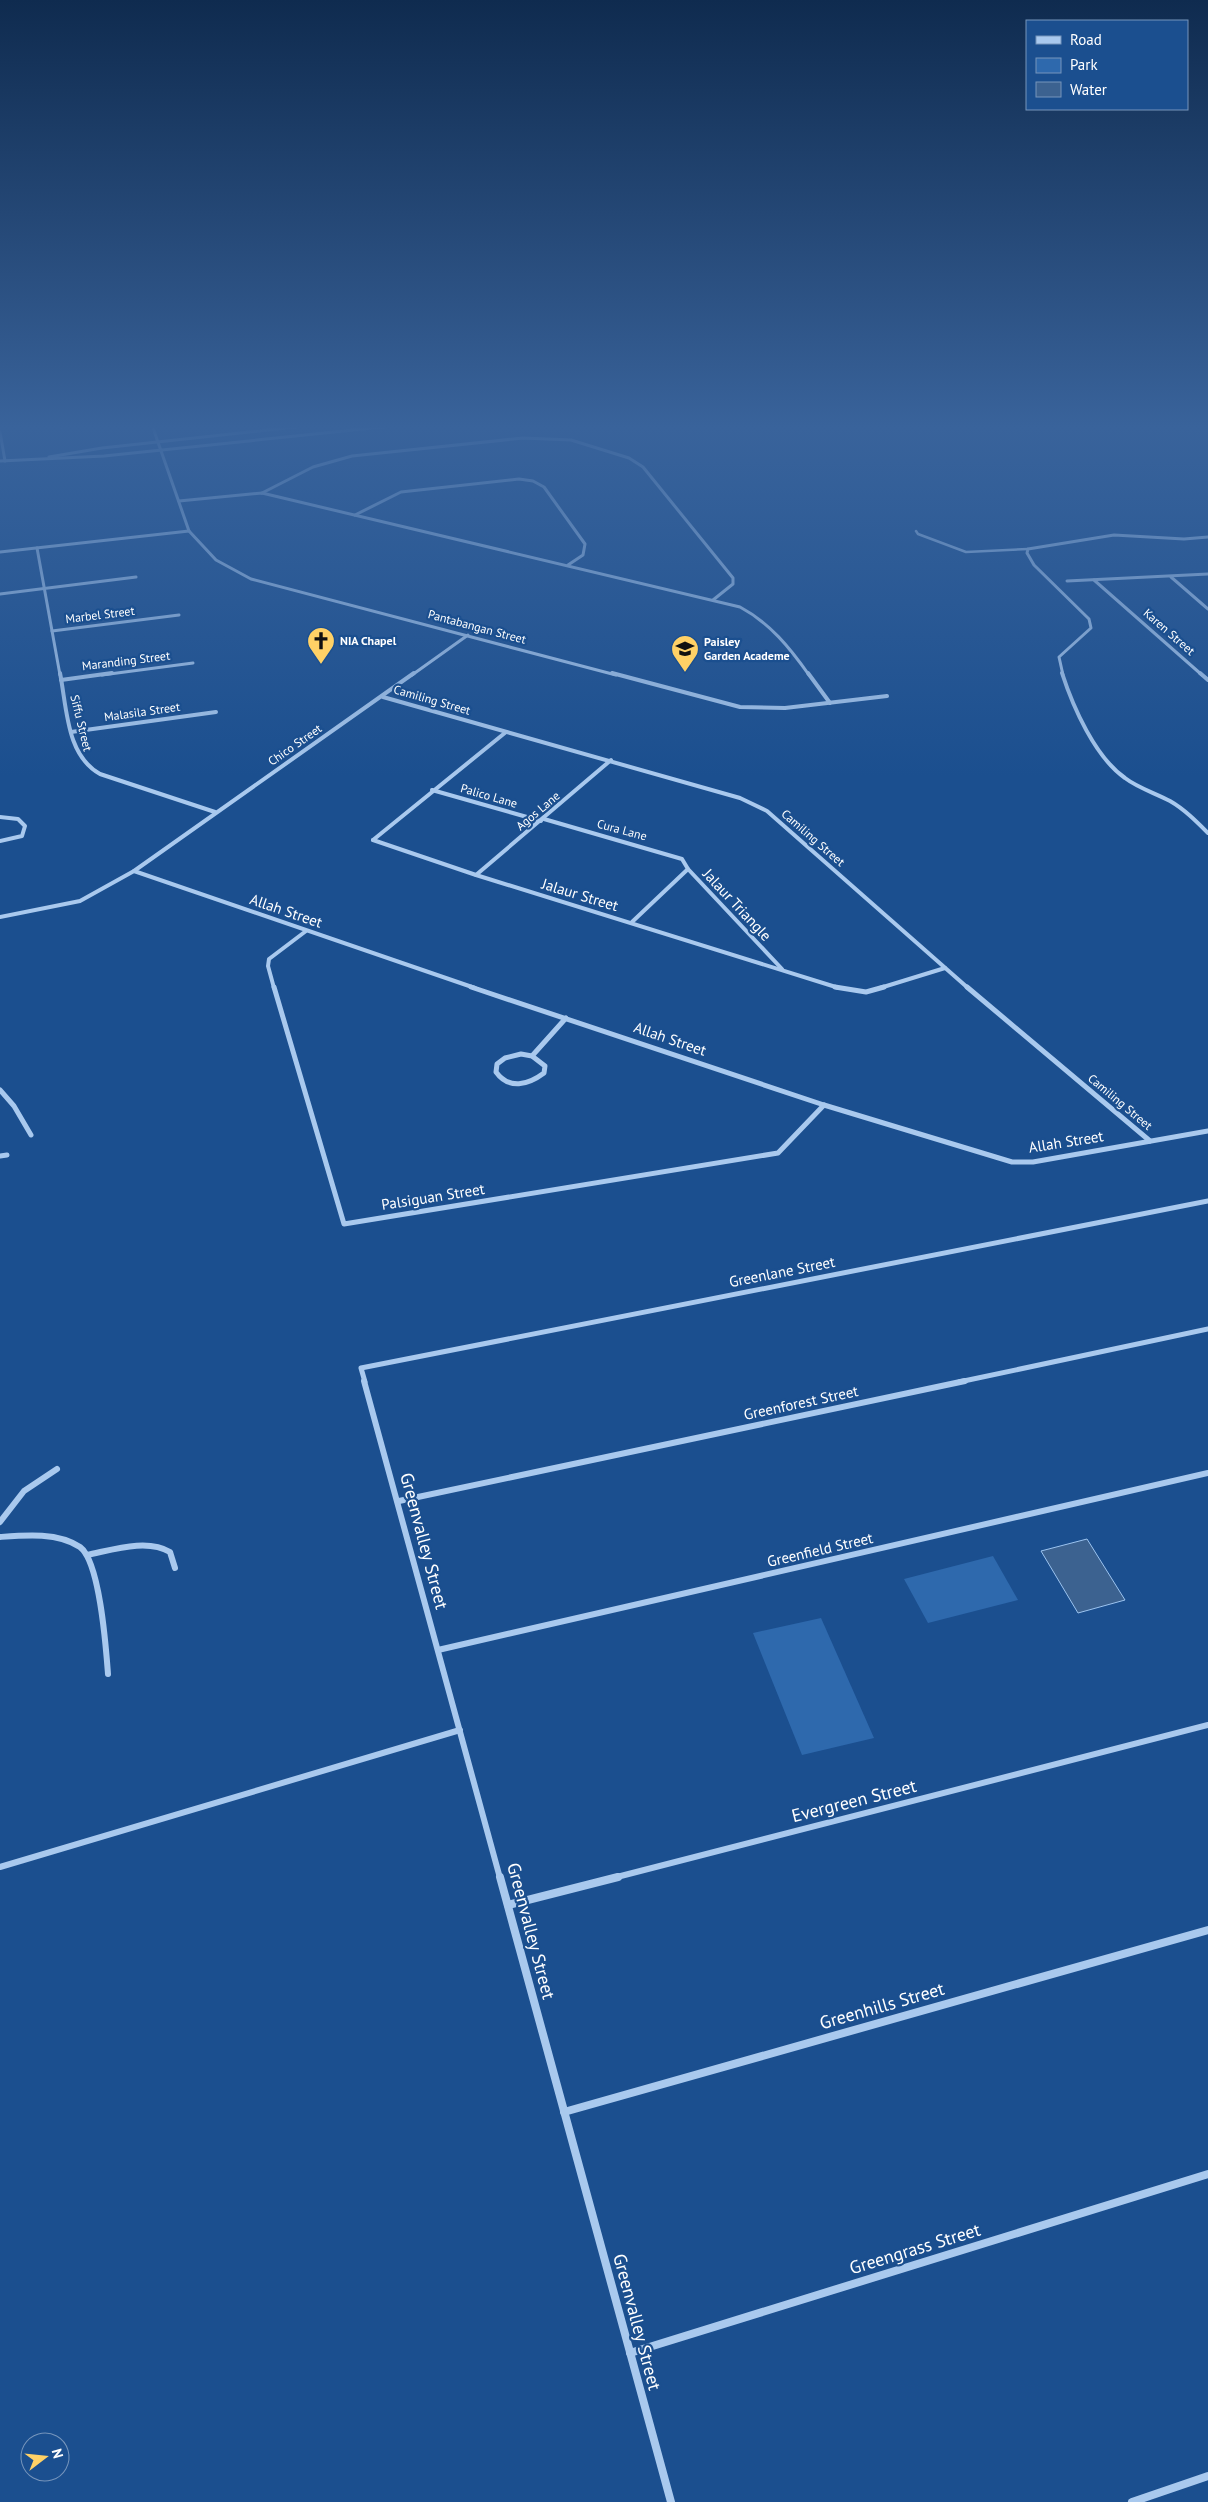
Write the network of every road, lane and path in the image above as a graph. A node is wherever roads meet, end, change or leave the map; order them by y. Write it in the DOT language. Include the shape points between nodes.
graph roads {
  1 [pos="90,542"];
  2 [pos="198,542"];
  3 [pos="469,542"];
  4 [pos="583,542"];
  5 [pos="704,542"];
  6 [pos="939,542"];
  7 [pos="1072,542"];
  8 [pos="37,548"];
  9 [pos="1028,549"];
  10 [pos="0,552"];
  11 [pos="568,565"];
  12 [pos="1208,574"];
  13 [pos="1170,576"];
  14 [pos="136,577"];
  15 [pos="1094,580"];
  16 [pos="1067,581"];
  17 [pos="44,588"];
  18 [pos="0,594"];
  19 [pos="714,600"];
  20 [pos="1208,609"];
  21 [pos="180,615"];
  22 [pos="52,631"];
  23 [pos="468,635"];
  24 [pos="193,663"];
  25 [pos="61,680"];
  26 [pos="1208,680"];
  27 [pos="887,696"];
  28 [pos="383,697"];
  29 [pos="830,703"];
  30 [pos="216,712"];
  31 [pos="70,732"];
  32 [pos="506,732"];
  33 [pos="611,760"];
  34 [pos="432,790"];
  35 [pos="216,812"];
  36 [pos="0,817"];
  37 [pos="543,820"];
  38 [pos="1208,833"];
  39 [pos="0,841"];
  40 [pos="688,869"];
  41 [pos="134,870"];
  42 [pos="476,875"];
  43 [pos="0,917"];
  44 [pos="632,922"];
  45 [pos="306,931"];
  46 [pos="946,968"];
  47 [pos="782,970"];
  48 [pos="566,1018"];
  49 [pos="532,1056"];
  50 [pos="0,1090"];
  51 [pos="824,1105"];
  52 [pos="1208,1131"];
  53 [pos="31,1136"];
  54 [pos="1150,1141"];
  55 [pos="8,1155"];
  56 [pos="0,1156"];
  57 [pos="1208,1201"];
  58 [pos="1208,1329"];
  59 [pos="361,1368"];
  60 [pos="57,1468"];
  61 [pos="1208,1473"];
  62 [pos="399,1501"];
  63 [pos="0,1522"];
  64 [pos="0,1537"];
  65 [pos="87,1555"];
  66 [pos="175,1568"];
  67 [pos="438,1650"];
  68 [pos="108,1674"];
  69 [pos="1208,1725"];
  70 [pos="460,1730"];
  71 [pos="0,1867"];
  72 [pos="508,1905"];
  73 [pos="1208,1930"];
  74 [pos="564,2112"];
  75 [pos="1208,2174"];
  76 [pos="630,2353"];
  77 [pos="1208,2476"];
  78 [pos="671,2502"];
  79 [pos="1132,2502"];
  1 -- 8 [label="street"];
  2 -- 23 [label="street, Pantabangan Street" via="223,566 251,579"];
  3 -- 11 [label="street"];
  4 -- 11 [label="street" via="583,555"];
  5 -- 19 [label="street" via="733,578 734,584"];
  6 -- 9 [label="street" via="966,552"];
  7 -- 9 [label="street"];
  8 -- 10 [label="street"];
  8 -- 17 [label="street, Siffu Street"];
  9 -- 38 [label="street" via="1029,559 1088,619 1091,628 1059,657 1066,687 1078,714 1116,772 1182,808"];
  11 -- 19 [label="street"];
  12 -- 13 [label="street"];
  13 -- 15 [label="street"];
  13 -- 20 [label="street"];
  14 -- 17 [label="street"];
  15 -- 16 [label="street"];
  15 -- 26 [label="street, Karen Street"];
  17 -- 18 [label="street"];
  17 -- 22 [label="street, Siffu Street"];
  19 -- 29 [label="street" via="740,607 762,619"];
  21 -- 22 [label="street, Marbel Street"];
  22 -- 25 [label="street, Siffu Street"];
  23 -- 28 [label="street, Chico Street"];
  23 -- 29 [label="street, Pantabangan Street" via="740,707 768,709"];
  24 -- 25 [label="street, Maranding Street"];
  25 -- 31 [label="street, Siffu Street"];
  27 -- 29 [label="street, Pantabangan Street"];
  28 -- 32 [label="street, Camiling Street"];
  28 -- 35 [label="street, Chico Street"];
  30 -- 31 [label="street, Malasila Street"];
  31 -- 35 [label="street, Siffu Street" via="78,757 92,770"];
  32 -- 33 [label="street, Camiling Street"];
  32 -- 34 [label="street, Jalaur Street"];
  33 -- 37 [label="street, Agos Lane"];
  33 -- 46 [label="street, Camiling Street" via="740,798 767,811"];
  34 -- 37 [label="street, Palico Lane"];
  34 -- 42 [label="street, Jalaur Street" via="373,840"];
  35 -- 41 [label="street, Chico Street"];
  36 -- 39 [label="street" via="18,818 25,826 22,836"];
  37 -- 40 [label="street, Cura Lane" via="682,859"];
  37 -- 42 [label="street, Agos Lane"];
  40 -- 44 [label="street, Jalaur Triangle"];
  40 -- 47 [label="street, Jalaur Triangle"];
  41 -- 43 [label="street, Chico Street" via="80,901"];
  41 -- 45 [label="street, Allah Street"];
  42 -- 44 [label="street, Jalaur Street"];
  44 -- 47 [label="street, Jalaur Street"];
  45 -- 48 [label="street, Allah Street"];
  45 -- 51 [label="street, Palsiguan Street" via="269,960 268,966 344,1224 778,1153"];
  46 -- 47 [label="street, Jalaur Street" via="866,992 846,990"];
  46 -- 54 [label="street, Camiling Street"];
  48 -- 49 [label="street"];
  48 -- 51 [label="street, Allah Street"];
  49 -- 49 [label="street" via="515,1055 501,1060 495,1066 495,1072 499,1079 508,1083 530,1084 544,1073 545,1066"];
  50 -- 53 [label="street" via="14,1106"];
  51 -- 54 [label="street, Allah Street" via="1012,1162 1033,1162"];
  52 -- 54 [label="street, Allah Street"];
  55 -- 56 [label="street"];
  57 -- 59 [label="street, Greenlane Street"];
  58 -- 62 [label="street, Greenforest Street"];
  59 -- 62 [label="street, Greenvalley Street"];
  60 -- 63 [label="street" via="16,1498"];
  61 -- 67 [label="street, Greenfield Street"];
  62 -- 67 [label="street, Greenvalley Street"];
  64 -- 65 [label="street" via="27,1534 51,1537 75,1546"];
  65 -- 66 [label="street" via="141,1546 163,1548 170,1553"];
  65 -- 68 [label="street" via="101,1599"];
  67 -- 70 [label="street, Greenvalley Street"];
  69 -- 72 [label="street, Evergreen Street"];
  70 -- 71 [label="street"];
  70 -- 72 [label="street, Greenvalley Street"];
  72 -- 74 [label="street, Greenvalley Street"];
  73 -- 74 [label="street, Greenhills Street"];
  74 -- 76 [label="street, Greenvalley Street"];
  75 -- 76 [label="street, Greengrass Street"];
  76 -- 78 [label="street, Greenvalley Street"];
  77 -- 79 [label="street"];
}
